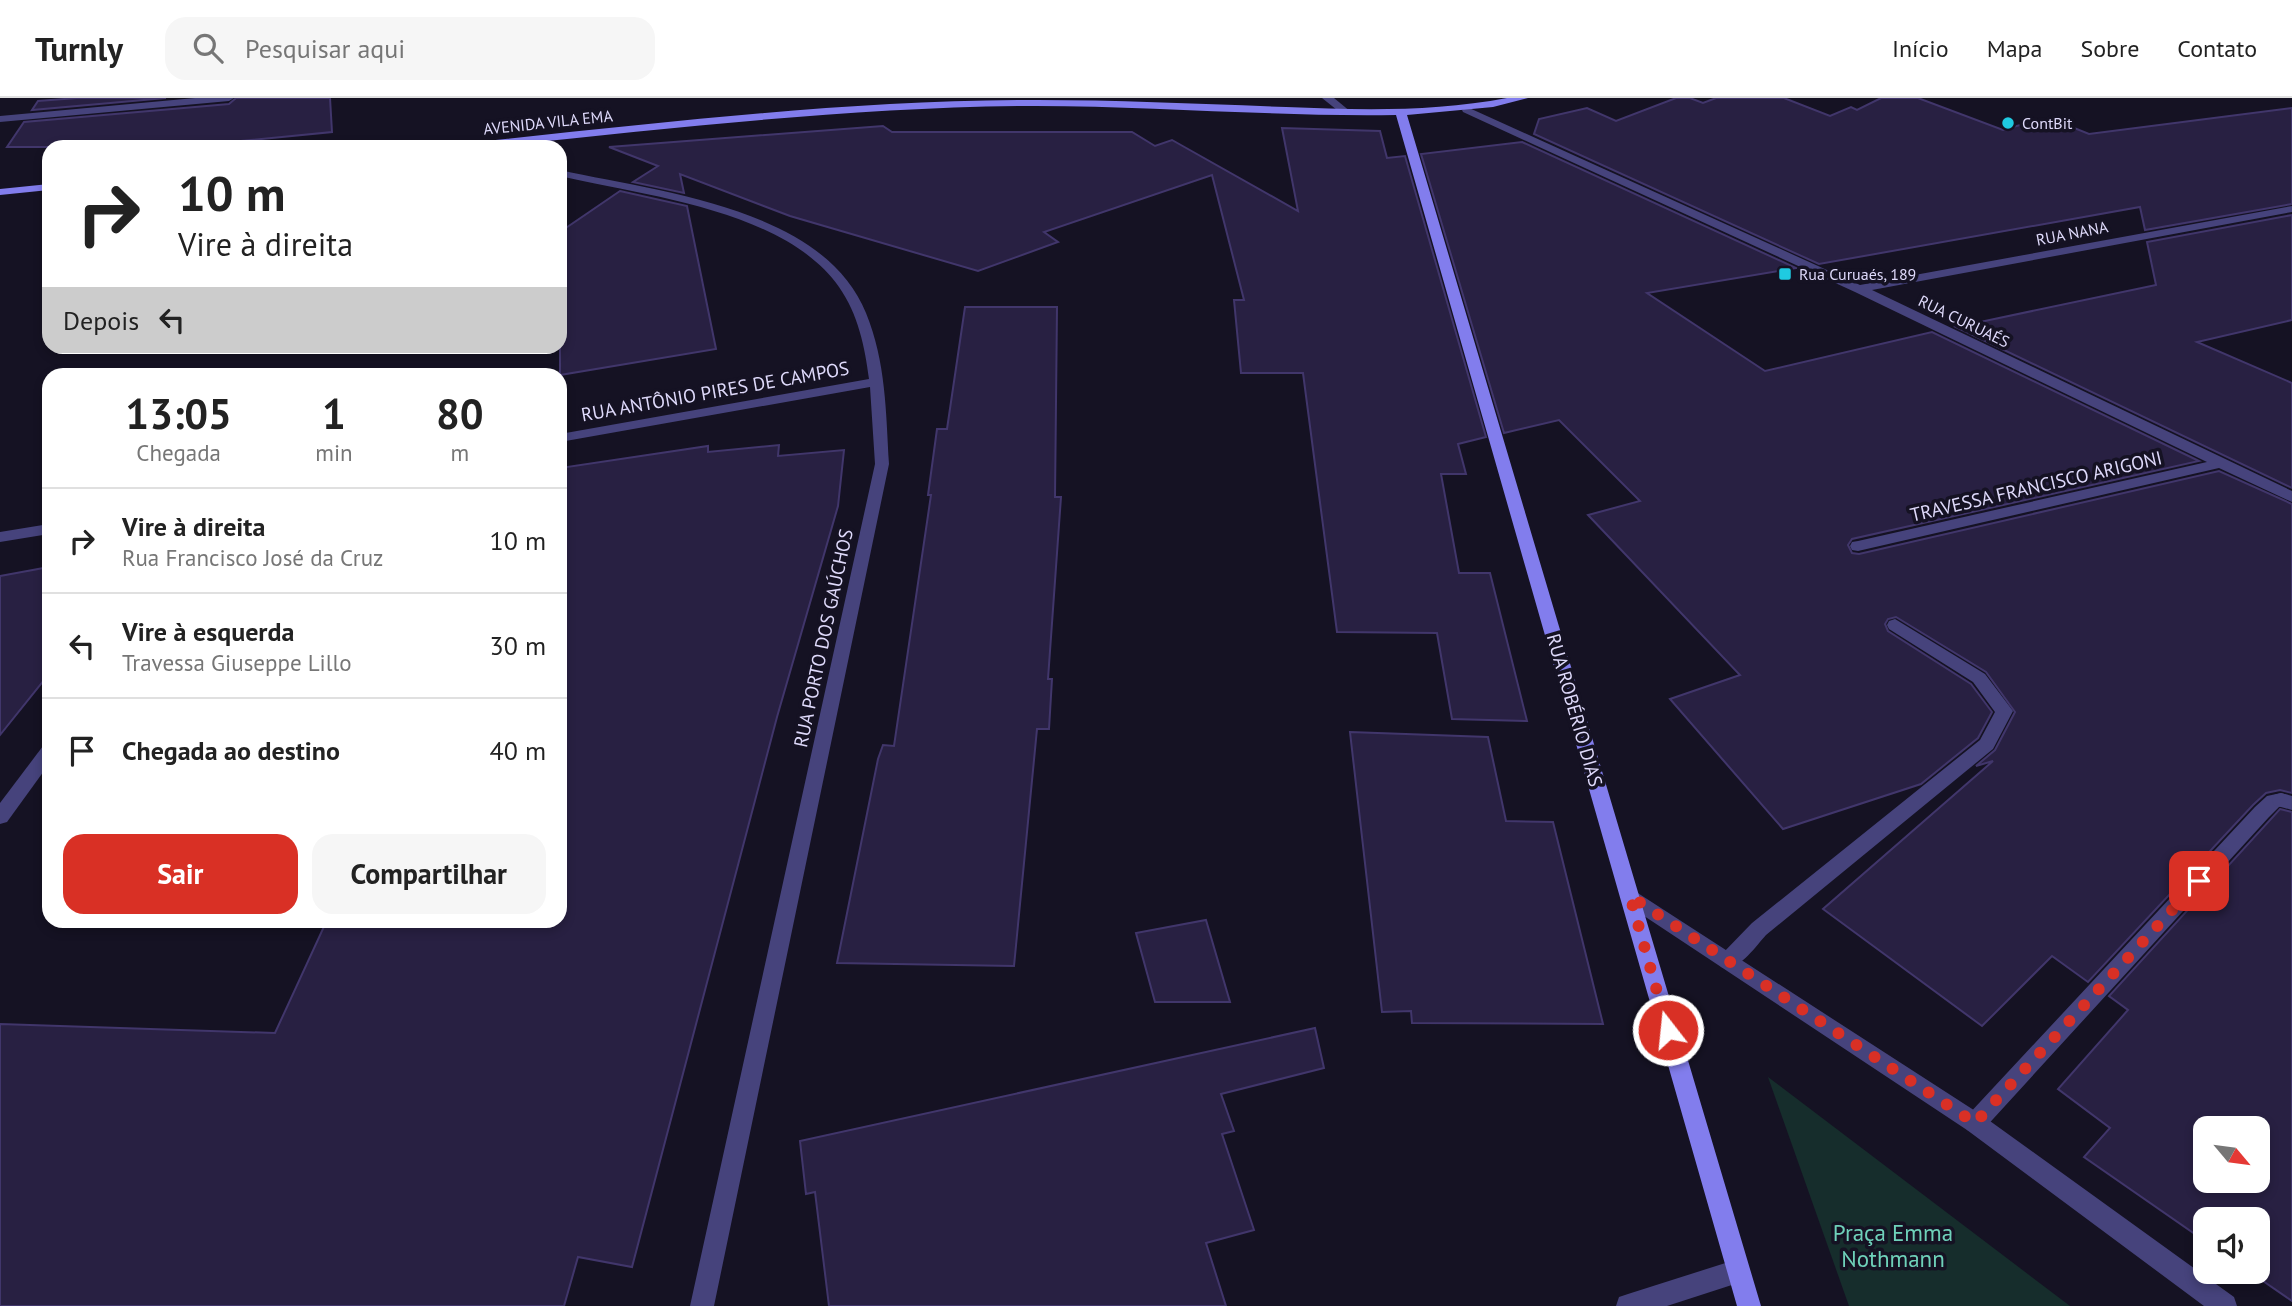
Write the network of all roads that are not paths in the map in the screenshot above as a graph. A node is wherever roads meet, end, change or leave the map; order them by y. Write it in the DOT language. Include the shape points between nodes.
graph roads {
  1 [pos="229,98"];
  2 [pos="1327,98"];
  3 [pos="1523,98"];
  4 [pos="1094,101"];
  5 [pos="1467,110"];
  6 [pos="1346,112"];
  7 [pos="1401,113"];
  8 [pos="0,119"];
  9 [pos="526,140"];
  10 [pos="567,175"];
  11 [pos="42,188"];
  12 [pos="0,192"];
  13 [pos="2292,209"];
  14 [pos="1858,289"];
  15 [pos="878,382"];
  16 [pos="567,437"];
  17 [pos="2221,463"];
  18 [pos="2292,497"];
  19 [pos="42,530"];
  20 [pos="0,537"];
  21 [pos="1858,546"];
  22 [pos="1895,625"];
  23 [pos="42,759"];
  24 [pos="8,796"];
  25 [pos="2287,802"];
  26 [pos="0,817"];
  27 [pos="1630,896"];
  28 [pos="1728,961"];
  29 [pos="1975,1123"];
  30 [pos="1738,1271"];
  31 [pos="702,1306"];
  32 [pos="1628,1306"];
  33 [pos="1749,1306"];
  34 [pos="2225,1306"];
  1 -- 8 [label="street"];
  2 -- 6 [label="street"];
  3 -- 5 [label="street, AVENIDA VILA EMA"];
  4 -- 6 [label="street, AVENIDA VILA EMA"];
  4 -- 9 [label="street, AVENIDA VILA EMA" via="793,113"];
  5 -- 7 [label="street, AVENIDA VILA EMA"];
  5 -- 14 [label="street, RUA CURUAÉS"];
  6 -- 7 [label="street, AVENIDA VILA EMA"];
  7 -- 27 [label="street, RUA ROBÉRIO DIAS"];
  10 -- 15 [label="street, RUA PORTO DOS GAÚCHOS" via="732,215 807,247 833,272 859,311"];
  11 -- 12 [label="street"];
  13 -- 14 [label="street, RUA NANA"];
  14 -- 17 [label="street, RUA CURUAÉS"];
  15 -- 16 [label="street, RUA ANTÔNIO PIRES DE CAMPOS"];
  15 -- 31 [label="street, RUA PORTO DOS GAÚCHOS" via="881,464"];
  17 -- 18 [label="street, RUA CURUAÉS"];
  17 -- 21 [label="street, TRAVESSA FRANCISCO ARIGONI"];
  19 -- 20 [label="street"];
  22 -- 28 [label="street" via="1979,678 2004,711 1987,744 1759,929"];
  23 -- 24 [label="street"];
  24 -- 26 [label="street"];
  25 -- 29 [label="street" via="2274,801 2262,812"];
  27 -- 28 [label="street"];
  27 -- 30 [label="street, RUA ROBÉRIO DIAS"];
  28 -- 29 [label="street"];
  29 -- 34 [label="street"];
  30 -- 32 [label="street"];
  30 -- 33 [label="street, RUA ROBÉRIO DIAS"];
}
